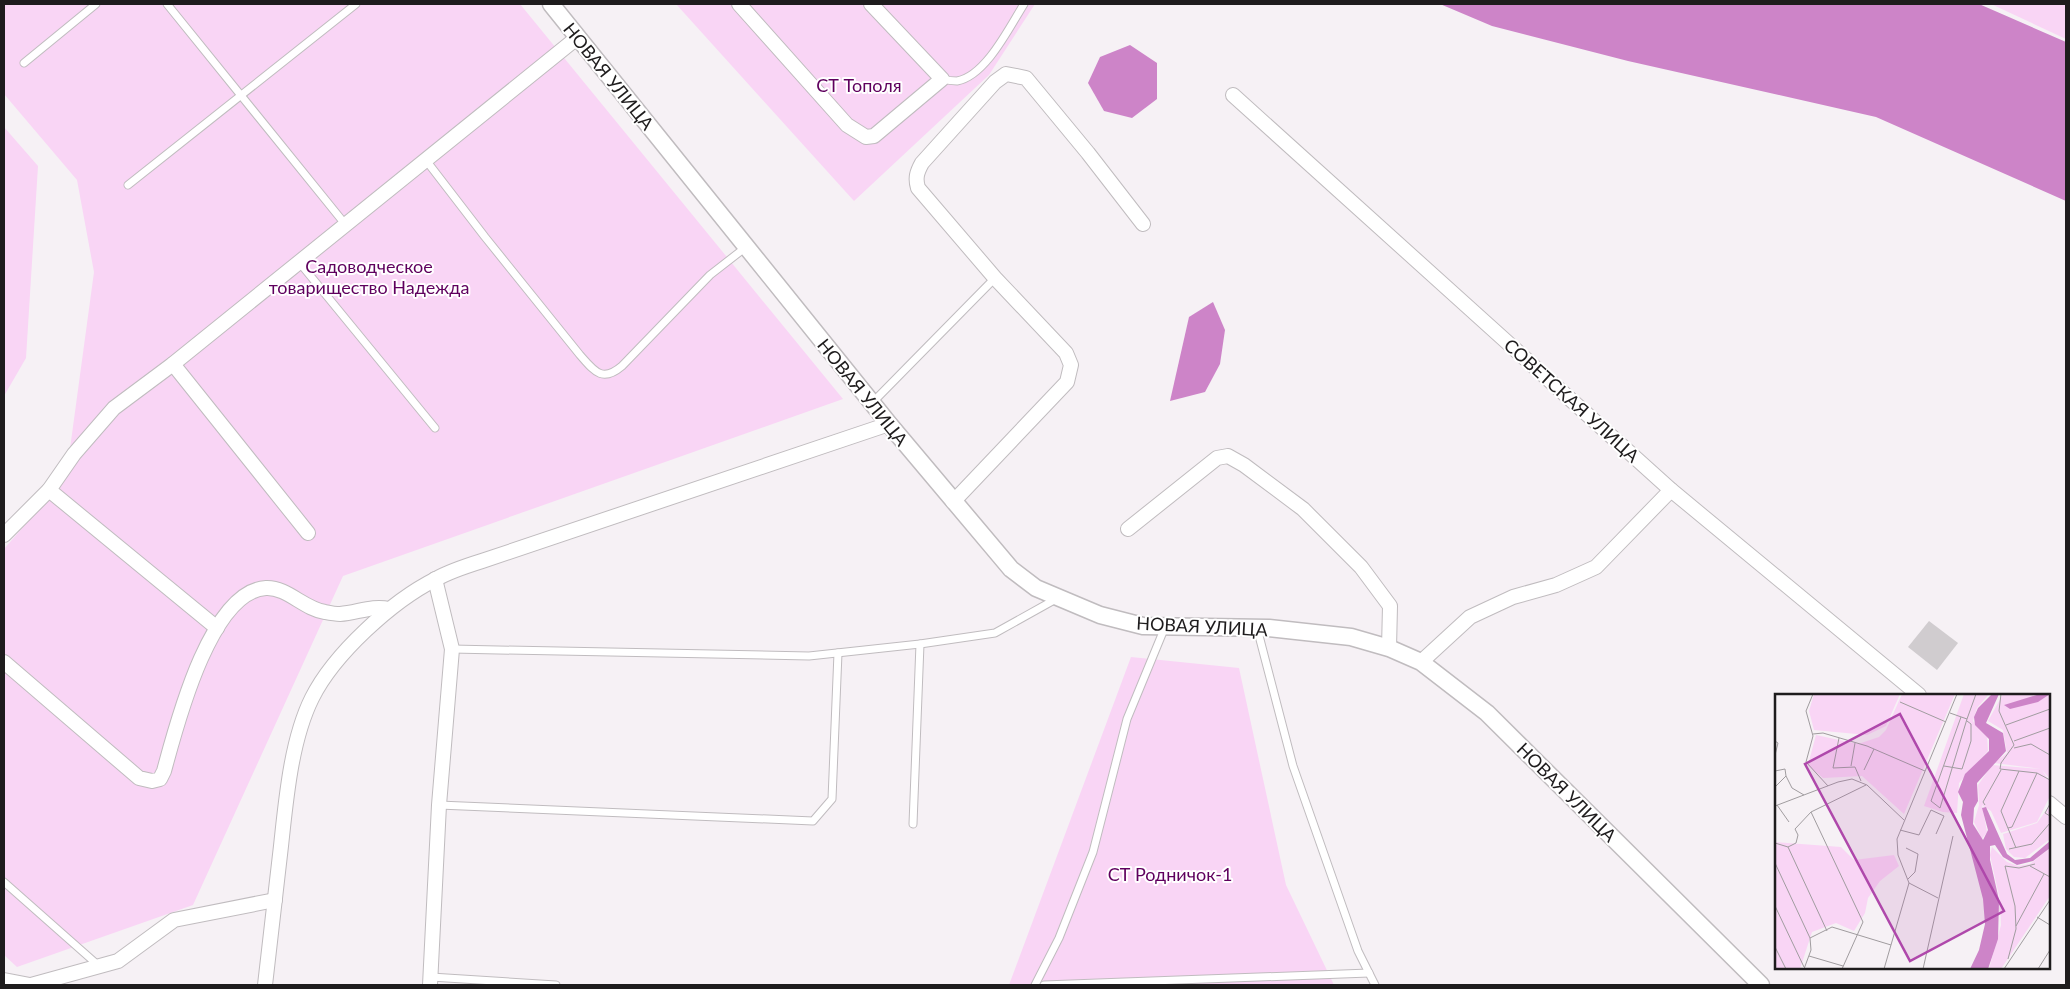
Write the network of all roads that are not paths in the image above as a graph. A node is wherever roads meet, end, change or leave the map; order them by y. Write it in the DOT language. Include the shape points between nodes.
graph roads {
  1 [pos="96,4"];
  2 [pos="167,4"];
  3 [pos="356,4"];
  4 [pos="551,4"];
  5 [pos="739,4"];
  6 [pos="871,4"];
  7 [pos="1024,4"];
  8 [pos="578,37"];
  9 [pos="24,63"];
  10 [pos="942,79"];
  11 [pos="242,95"];
  12 [pos="1234,95"];
  13 [pos="425,158"];
  14 [pos="128,185"];
  15 [pos="344,224"];
  16 [pos="1142,224"];
  17 [pos="747,247"];
  18 [pos="299,261"];
  19 [pos="995,278"];
  20 [pos="173,364"];
  21 [pos="872,403"];
  22 [pos="889,424"];
  23 [pos="435,428"];
  24 [pos="49,490"];
  25 [pos="1671,490"];
  26 [pos="953,502"];
  27 [pos="1128,529"];
  28 [pos="308,533"];
  29 [pos="4,535"];
  30 [pos="436,579"];
  31 [pos="1058,598"];
  32 [pos="389,609"];
  33 [pos="1165,626"];
  34 [pos="217,628"];
  35 [pos="1257,628"];
  36 [pos="920,644"];
  37 [pos="1389,648"];
  38 [pos="452,649"];
  39 [pos="838,653"];
  40 [pos="4,662"];
  41 [pos="1421,662"];
  42 [pos="1918,694"];
  43 [pos="2050,804"];
  44 [pos="439,805"];
  45 [pos="2066,817"];
  46 [pos="913,824"];
  47 [pos="4,882"];
  48 [pos="275,900"];
  49 [pos="99,967"];
  50 [pos="1369,973"];
  51 [pos="4,980"];
  52 [pos="431,981"];
  53 [pos="31,985"];
  54 [pos="265,985"];
  55 [pos="556,985"];
  56 [pos="1035,985"];
  57 [pos="1044,985"];
  58 [pos="1375,985"];
  59 [pos="1761,985"];
  1 -- 9 [label="lane"];
  2 -- 11 [label="lane"];
  3 -- 11 [label="lane"];
  4 -- 8 [label="street, НОВАЯ УЛИЦА"];
  5 -- 10 [label="street" via="847,125 866,137 874,136"];
  6 -- 10 [label="street"];
  7 -- 10 [label="lane" via="990,57 972,74 957,81"];
  8 -- 13 [label="street"];
  8 -- 17 [label="street, НОВАЯ УЛИЦА"];
  11 -- 14 [label="lane"];
  11 -- 15 [label="lane"];
  12 -- 25 [label="street, СОВЕТСКАЯ УЛИЦА"];
  13 -- 15 [label="street"];
  13 -- 17 [label="lane" via="580,355 592,369 603,375 613,374 622,366 710,275"];
  15 -- 18 [label="street"];
  16 -- 19 [label="street" via="1026,78 1006,74 922,162 916,173 918,188"];
  17 -- 21 [label="street, НОВАЯ УЛИЦА"];
  18 -- 20 [label="street"];
  18 -- 23 [label="lane"];
  19 -- 21 [label="lane"];
  19 -- 26 [label="street" via="1066,353 1072,365 1067,382"];
  20 -- 24 [label="street" via="114,408 74,454"];
  20 -- 28 [label="street"];
  21 -- 22 [label="street, НОВАЯ УЛИЦА"];
  22 -- 26 [label="street, НОВАЯ УЛИЦА"];
  22 -- 30 [label="street" via="482,560"];
  24 -- 29 [label="street"];
  24 -- 34 [label="street"];
  25 -- 41 [label="street" via="1596,567 1556,585 1513,597 1470,617"];
  25 -- 42 [label="street, СОВЕТСКАЯ УЛИЦА"];
  26 -- 31 [label="street, НОВАЯ УЛИЦА" via="1011,569 1036,588"];
  27 -- 37 [label="street" via="1217,458 1228,456 1303,509 1362,567 1390,606"];
  30 -- 32 [label="street"];
  30 -- 38 [label="street"];
  31 -- 33 [label="street, НОВАЯ УЛИЦА" via="1100,615 1143,626"];
  31 -- 36 [label="lane" via="995,633"];
  32 -- 34 [label="street" via="369,608 340,614 322,612 283,592 266,588 245,595 232,606"];
  32 -- 48 [label="street" via="344,654 312,698 299,733 286,800"];
  33 -- 35 [label="street, НОВАЯ УЛИЦА"];
  33 -- 56 [label="lane" via="1127,719 1093,852 1060,938"];
  34 -- 40 [label="street" via="192,678 164,771 160,778 152,781 139,778"];
  35 -- 37 [label="street, НОВАЯ УЛИЦА" via="1351,637"];
  35 -- 50 [label="lane" via="1293,766 1358,951"];
  36 -- 39 [label="lane"];
  36 -- 46 [label="lane"];
  37 -- 41 [label="street, НОВАЯ УЛИЦА"];
  38 -- 39 [label="lane" via="809,656"];
  38 -- 44 [label="street"];
  39 -- 44 [label="lane" via="832,799 813,821"];
  41 -- 59 [label="street, НОВАЯ УЛИЦА" via="1487,713"];
  43 -- 45 [label="street"];
  44 -- 52 [label="street"];
  47 -- 49 [label="lane"];
  48 -- 49 [label="street" via="174,920 118,961"];
  48 -- 54 [label="street"];
  49 -- 53 [label="street"];
  50 -- 57 [label="lane"];
  50 -- 58 [label="lane"];
  51 -- 53 [label="street"];
  52 -- 55 [label="lane"];
}
